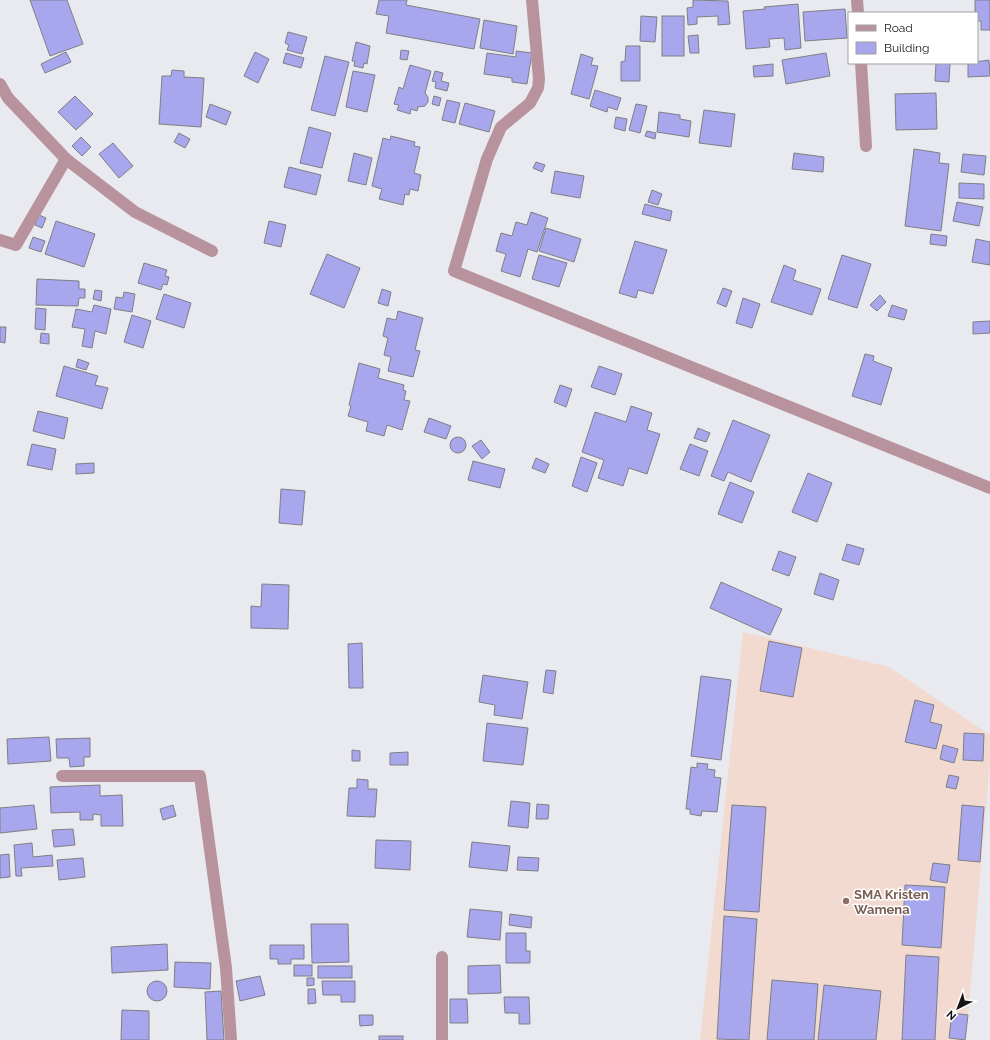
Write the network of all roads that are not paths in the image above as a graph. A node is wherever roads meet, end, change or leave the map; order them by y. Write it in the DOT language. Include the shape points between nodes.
graph roads {
  1 [pos="532,0"];
  2 [pos="857,0"];
  3 [pos="858,12"];
  4 [pos="861,64"];
  5 [pos="0,84"];
  6 [pos="866,146"];
  7 [pos="66,159"];
  8 [pos="0,240"];
  9 [pos="212,251"];
  10 [pos="990,488"];
  11 [pos="62,776"];
  12 [pos="442,957"];
  13 [pos="232,1040"];
  14 [pos="442,1040"];
  1 -- 10 [label="street" via="538,88 530,103 500,128 487,158 454,271"];
  2 -- 3 [label="street"];
  4 -- 6 [label="street"];
  5 -- 7 [label="street" via="8,98"];
  7 -- 8 [label="street" via="16,244"];
  7 -- 9 [label="street" via="135,212"];
  11 -- 13 [label="street" via="200,776 226,968"];
  12 -- 14 [label="street"];
}
